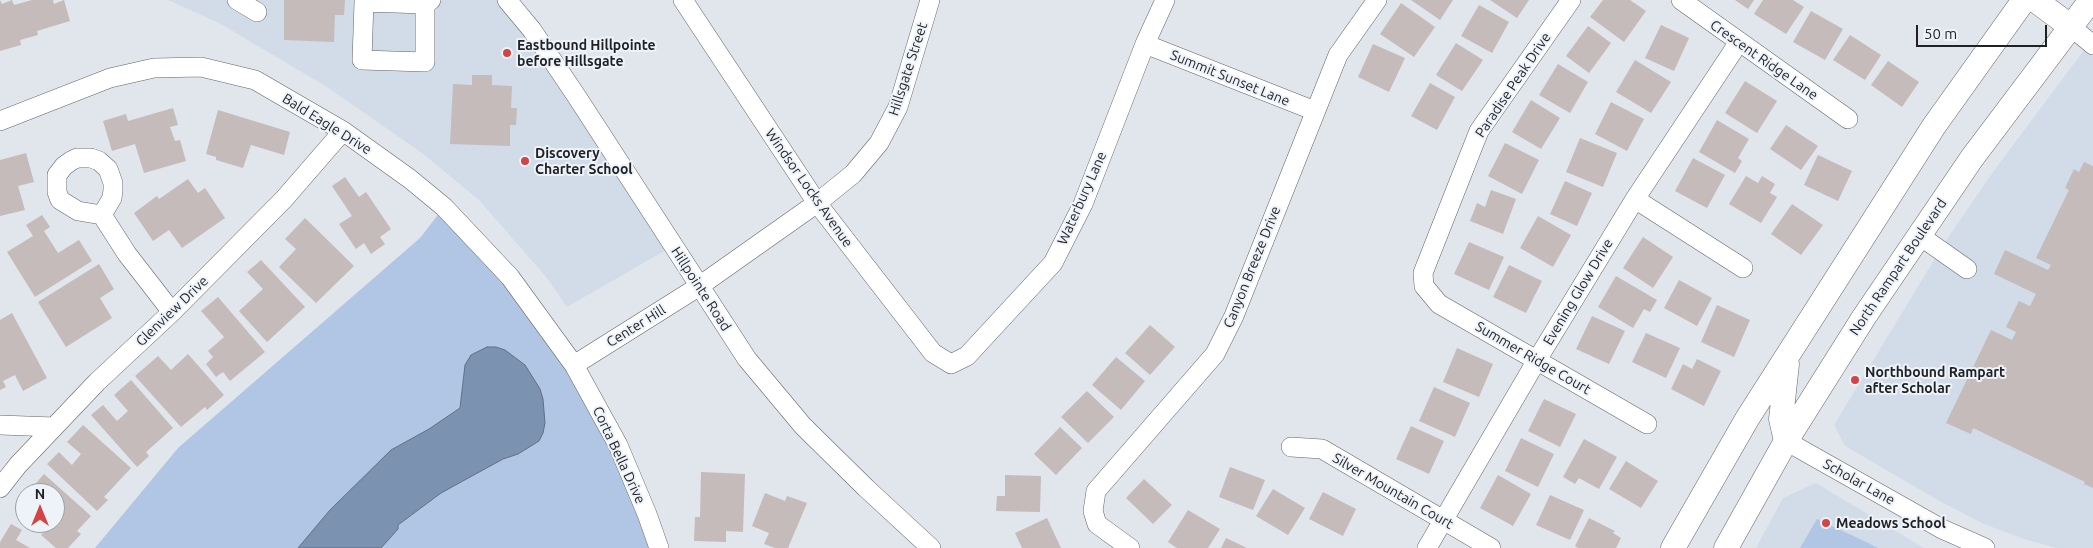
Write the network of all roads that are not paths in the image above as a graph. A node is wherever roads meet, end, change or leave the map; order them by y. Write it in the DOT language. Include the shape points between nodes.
graph roads {
  1 [pos="237,0"];
  2 [pos="507,0"];
  3 [pos="683,0"];
  4 [pos="930,0"];
  5 [pos="1165,0"];
  6 [pos="1377,0"];
  7 [pos="1571,0"];
  8 [pos="1681,0"];
  9 [pos="2024,0"];
  10 [pos="2035,0"];
  11 [pos="2091,0"];
  12 [pos="428,2"];
  13 [pos="257,12"];
  14 [pos="2070,26"];
  15 [pos="1739,42"];
  16 [pos="1145,44"];
  17 [pos="2093,45"];
  18 [pos="1315,111"];
  19 [pos="1848,120"];
  20 [pos="0,121"];
  21 [pos="342,131"];
  22 [pos="1635,199"];
  23 [pos="817,203"];
  24 [pos="102,215"];
  25 [pos="1920,236"];
  26 [pos="1743,268"];
  27 [pos="1967,269"];
  28 [pos="1424,286"];
  29 [pos="698,287"];
  30 [pos="172,312"];
  31 [pos="1789,355"];
  32 [pos="1537,360"];
  33 [pos="951,364"];
  34 [pos="574,365"];
  35 [pos="1647,424"];
  36 [pos="0,425"];
  37 [pos="54,426"];
  38 [pos="1786,441"];
  39 [pos="1291,447"];
  40 [pos="0,488"];
  41 [pos="1443,520"];
  42 [pos="659,548"];
  43 [pos="931,548"];
  44 [pos="1130,548"];
  45 [pos="1427,548"];
  46 [pos="1491,548"];
  47 [pos="1673,548"];
  48 [pos="1726,548"];
  49 [pos="1985,548"];
  1 -- 13 [label="street"];
  2 -- 29 [label="street, Hillpointe Road" via="572,89"];
  3 -- 23 [label="street, Windsor Locks Avenue"];
  4 -- 23 [label="street, Hillsgate Street" via="898,107 879,142 853,174"];
  5 -- 16 [label="street, Waterbury Lane"];
  6 -- 18 [label="street, Canyon Breeze Drive" via="1338,55"];
  7 -- 28 [label="street, Paradise Peak Drive" via="1479,131 1423,273"];
  8 -- 15 [label="street, Crescent Ridge Lane"];
  9 -- 31 [label="main road" via="1934,126"];
  10 -- 14 [label="main road"];
  11 -- 14 [label="main road, North Rampart Boulevard"];
  12 -- 12 [label="street" via="364,2 362,60 425,62"];
  14 -- 17 [label="street"];
  14 -- 25 [label="main road, North Rampart Boulevard" via="1972,158"];
  15 -- 19 [label="street, Crescent Ridge Lane"];
  15 -- 22 [label="street, Evening Glow Drive"];
  16 -- 18 [label="street, Summit Sunset Lane"];
  16 -- 33 [label="street, Waterbury Lane" via="1082,204 1052,262 967,356"];
  18 -- 44 [label="street, Canyon Breeze Drive" via="1234,316 1214,354 1096,492 1093,511 1097,524"];
  20 -- 21 [label="street, Bald Eagle Drive" via="110,78 154,68 201,67 255,80"];
  21 -- 30 [label="street, Glenview Drive" via="284,199"];
  21 -- 34 [label="street, Bald Eagle Drive" via="444,207 510,276"];
  22 -- 26 [label="street"];
  22 -- 32 [label="street, Evening Glow Drive"];
  23 -- 29 [label="street, Hillsgate Street"];
  23 -- 33 [label="street, Windsor Locks Avenue" via="933,353"];
  24 -- 30 [label="street" via="127,254"];
  25 -- 27 [label="street"];
  25 -- 38 [label="main road, North Rampart Boulevard" via="1864,317"];
  28 -- 32 [label="street, Summer Ridge Court" via="1439,304"];
  29 -- 34 [label="street, Center Hill"];
  29 -- 43 [label="street, Hillpointe Road" via="746,359 798,419"];
  30 -- 37 [label="street, Glenview Drive"];
  31 -- 38 [label="main road" via="1781,419"];
  31 -- 47 [label="main road"];
  32 -- 35 [label="street, Summer Ridge Court"];
  32 -- 41 [label="street, Evening Glow Drive"];
  34 -- 42 [label="street, Corta Bella Drive" via="618,446"];
  36 -- 37 [label="street"];
  37 -- 40 [label="street, Glenview Drive"];
  38 -- 48 [label="main road, North Rampart Boulevard"];
  38 -- 49 [label="street, Scholar Lane" via="1942,529"];
  39 -- 41 [label="street, Silver Mountain Court" via="1322,449"];
  41 -- 45 [label="street, Evening Glow Drive"];
  41 -- 46 [label="street, Silver Mountain Court"];
}
